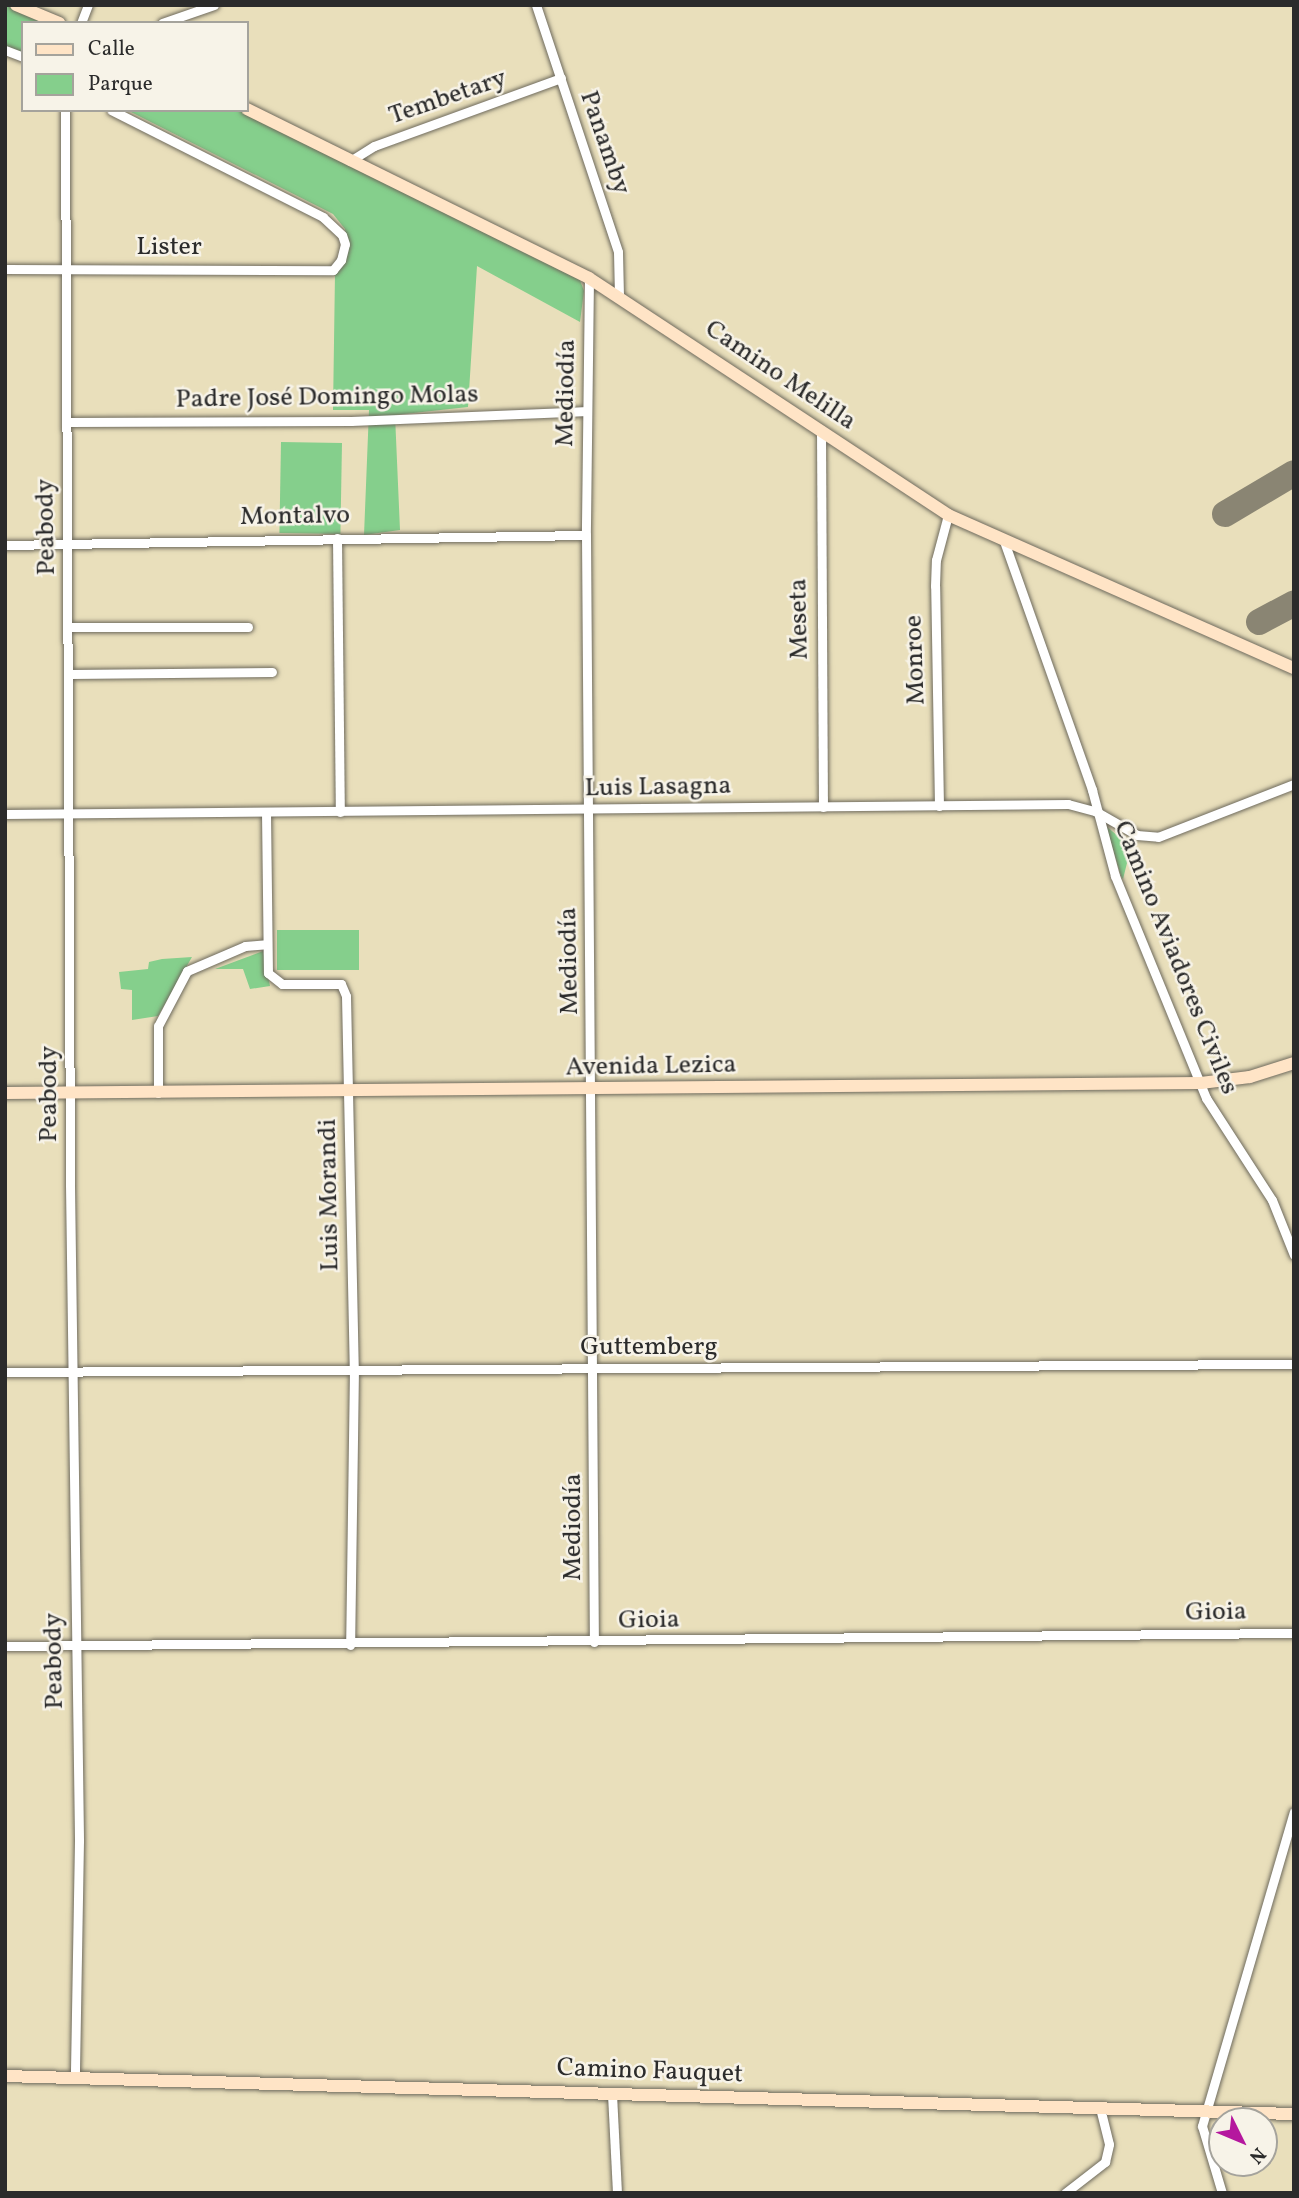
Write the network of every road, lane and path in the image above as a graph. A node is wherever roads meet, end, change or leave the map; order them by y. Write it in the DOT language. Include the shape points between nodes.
graph roads {
  1 [pos="16,5"];
  2 [pos="214,5"];
  3 [pos="536,5"];
  4 [pos="54,21"];
  5 [pos="168,21"];
  6 [pos="561,78"];
  7 [pos="248,110"];
  8 [pos="65,112"];
  9 [pos="115,112"];
  10 [pos="350,161"];
  11 [pos="66,268"];
  12 [pos="5,269"];
  13 [pos="589,278"];
  14 [pos="619,296"];
  15 [pos="587,411"];
  16 [pos="67,422"];
  17 [pos="821,430"];
  18 [pos="948,515"];
  19 [pos="586,535"];
  20 [pos="337,538"];
  21 [pos="68,543"];
  22 [pos="1005,544"];
  23 [pos="5,545"];
  24 [pos="248,626"];
  25 [pos="69,627"];
  26 [pos="1294,668"];
  27 [pos="272,672"];
  28 [pos="70,674"];
  29 [pos="1294,784"];
  30 [pos="939,806"];
  31 [pos="823,807"];
  32 [pos="590,810"];
  33 [pos="1095,811"];
  34 [pos="266,812"];
  35 [pos="340,812"];
  36 [pos="71,813"];
  37 [pos="5,814"];
  38 [pos="266,944"];
  39 [pos="1294,1063"];
  40 [pos="1201,1083"];
  41 [pos="593,1090"];
  42 [pos="5,1093"];
  43 [pos="72,1093"];
  44 [pos="158,1093"];
  45 [pos="349,1093"];
  46 [pos="1294,1255"];
  47 [pos="1294,1364"];
  48 [pos="354,1368"];
  49 [pos="595,1369"];
  50 [pos="75,1371"];
  51 [pos="5,1372"];
  52 [pos="1294,1633"];
  53 [pos="594,1643"];
  54 [pos="75,1645"];
  55 [pos="350,1645"];
  56 [pos="5,1646"];
  57 [pos="1294,1812"];
  58 [pos="5,2076"];
  59 [pos="75,2078"];
  60 [pos="612,2094"];
  61 [pos="1100,2107"];
  62 [pos="1205,2111"];
  63 [pos="1294,2114"];
  64 [pos="617,2193"];
  65 [pos="1065,2193"];
  66 [pos="1222,2193"];
  1 -- 4 [label="street"];
  2 -- 5 [label="street"];
  3 -- 6 [label="street, Panamby"];
  6 -- 10 [label="street, Tembetary" via="374,146"];
  6 -- 14 [label="street, Panamby" via="618,252"];
  7 -- 10 [label="street, Camino Melilla"];
  8 -- 11 [label="street, Peabody"];
  9 -- 11 [label="street, Lister" via="317,214 339,230 345,244 333,270"];
  10 -- 13 [label="street, Camino Melilla"];
  11 -- 12 [label="street, Lister"];
  11 -- 16 [label="street, Peabody"];
  13 -- 14 [label="street, Camino Melilla"];
  13 -- 15 [label="street, Mediodía"];
  14 -- 17 [label="street, Camino Melilla"];
  15 -- 16 [label="street, Padre José Domingo Molas" via="351,421"];
  15 -- 19 [label="street, Mediodía"];
  16 -- 21 [label="street, Peabody"];
  17 -- 18 [label="street, Camino Melilla"];
  17 -- 31 [label="street, Meseta"];
  18 -- 22 [label="street, Camino Melilla"];
  18 -- 30 [label="street, Monroe" via="936,560 935,586"];
  19 -- 20 [label="street, Montalvo"];
  19 -- 32 [label="street, Mediodía"];
  20 -- 21 [label="street, Montalvo"];
  20 -- 35 [label="street"];
  21 -- 23 [label="street, Montalvo"];
  21 -- 25 [label="street, Peabody"];
  22 -- 26 [label="street, Camino Melilla"];
  22 -- 33 [label="street, Camino Aviadores Civiles" via="1092,790"];
  24 -- 25 [label="street"];
  25 -- 28 [label="street, Peabody"];
  27 -- 28 [label="street"];
  28 -- 36 [label="street, Peabody"];
  29 -- 33 [label="street, Luis Lasagna" via="1158,837 1137,835"];
  30 -- 31 [label="street, Luis Lasagna"];
  30 -- 33 [label="street, Luis Lasagna" via="1068,804"];
  31 -- 32 [label="street, Luis Lasagna"];
  32 -- 35 [label="street, Luis Lasagna"];
  32 -- 41 [label="street, Mediodía"];
  33 -- 40 [label="street, Camino Aviadores Civiles" via="1115,876"];
  34 -- 35 [label="street, Luis Lasagna"];
  34 -- 36 [label="street, Luis Lasagna"];
  34 -- 38 [label="street, Luis Morandi"];
  36 -- 37 [label="street, Luis Lasagna"];
  36 -- 43 [label="street, Peabody"];
  38 -- 44 [label="street" via="245,946 187,971 158,1026"];
  38 -- 45 [label="street, Luis Morandi" via="268,973 275,982 345,988"];
  39 -- 40 [label="street, Avenida Lezica" via="1250,1077"];
  40 -- 41 [label="street, Avenida Lezica"];
  40 -- 46 [label="street, Camino Aviadores Civiles" via="1220,1125 1272,1200"];
  41 -- 45 [label="street, Avenida Lezica"];
  41 -- 49 [label="street, Mediodía"];
  42 -- 43 [label="street, Avenida Lezica"];
  43 -- 44 [label="street, Avenida Lezica"];
  43 -- 50 [label="street, Peabody"];
  44 -- 45 [label="street, Avenida Lezica"];
  45 -- 48 [label="street, Luis Morandi"];
  47 -- 49 [label="street, Guttemberg"];
  48 -- 49 [label="street, Guttemberg"];
  48 -- 50 [label="street, Guttemberg"];
  48 -- 55 [label="street, Luis Morandi"];
  49 -- 53 [label="street, Mediodía"];
  50 -- 51 [label="street, Guttemberg"];
  50 -- 54 [label="street, Peabody"];
  52 -- 53 [label="street, Gioia"];
  53 -- 55 [label="street, Gioia"];
  54 -- 55 [label="street, Gioia"];
  54 -- 56 [label="street, Gioia"];
  54 -- 59 [label="street, Peabody" via="79,1841"];
  57 -- 62 [label="street"];
  58 -- 59 [label="street, Camino Fauquet"];
  59 -- 60 [label="street, Camino Fauquet"];
  60 -- 61 [label="street, Camino Fauquet"];
  60 -- 64 [label="street"];
  61 -- 62 [label="street, Camino Fauquet"];
  61 -- 65 [label="street" via="1109,2144 1105,2162"];
  62 -- 63 [label="street, Camino Fauquet"];
  62 -- 66 [label="street" via="1202,2126"];
}
